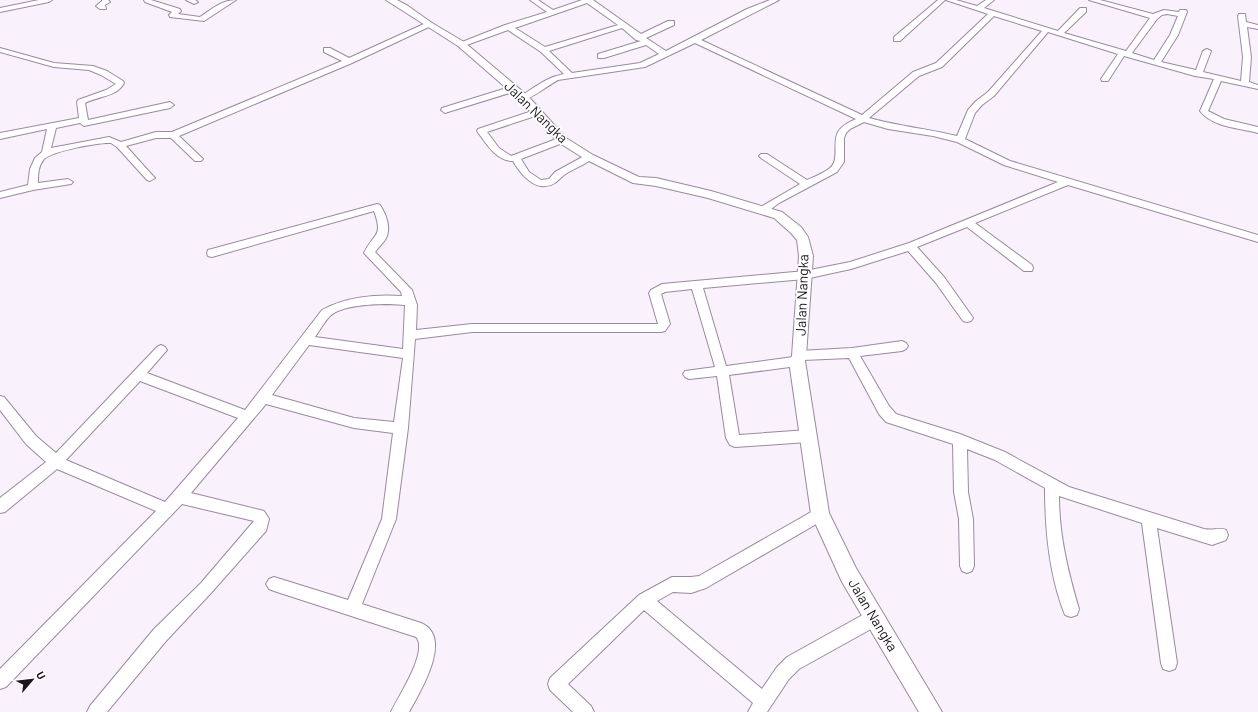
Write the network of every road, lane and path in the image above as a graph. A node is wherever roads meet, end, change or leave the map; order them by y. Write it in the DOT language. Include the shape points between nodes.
graph roads {
  1 [pos="49,0"];
  2 [pos="149,0"];
  3 [pos="233,0"];
  4 [pos="390,0"];
  5 [pos="533,0"];
  6 [pos="589,0"];
  7 [pos="758,0"];
  8 [pos="942,0"];
  9 [pos="949,0"];
  10 [pos="991,0"];
  11 [pos="1092,0"];
  12 [pos="772,1"];
  13 [pos="978,9"];
  14 [pos="0,10"];
  15 [pos="1082,10"];
  16 [pos="552,12"];
  17 [pos="993,13"];
  18 [pos="1154,17"];
  19 [pos="671,23"];
  20 [pos="624,24"];
  21 [pos="429,25"];
  22 [pos="508,27"];
  23 [pos="1258,27"];
  24 [pos="1046,30"];
  25 [pos="1059,34"];
  26 [pos="897,39"];
  27 [pos="642,40"];
  28 [pos="695,40"];
  29 [pos="461,44"];
  30 [pos="0,50"];
  31 [pos="327,50"];
  32 [pos="544,50"];
  33 [pos="1207,51"];
  34 [pos="665,54"];
  35 [pos="1124,54"];
  36 [pos="602,56"];
  37 [pos="349,61"];
  38 [pos="1156,63"];
  39 [pos="1198,74"];
  40 [pos="569,75"];
  41 [pos="1218,78"];
  42 [pos="1105,79"];
  43 [pos="1245,84"];
  44 [pos="1258,87"];
  45 [pos="518,93"];
  46 [pos="170,105"];
  47 [pos="445,110"];
  48 [pos="538,112"];
  49 [pos="863,119"];
  50 [pos="82,120"];
  51 [pos="52,126"];
  52 [pos="1258,130"];
  53 [pos="174,134"];
  54 [pos="0,136"];
  55 [pos="562,140"];
  56 [pos="960,140"];
  57 [pos="120,145"];
  58 [pos="46,152"];
  59 [pos="764,156"];
  60 [pos="589,157"];
  61 [pos="516,158"];
  62 [pos="198,159"];
  63 [pos="150,178"];
  64 [pos="68,182"];
  65 [pos="1066,182"];
  66 [pos="806,184"];
  67 [pos="33,187"];
  68 [pos="0,195"];
  69 [pos="763,210"];
  70 [pos="968,223"];
  71 [pos="1258,239"];
  72 [pos="910,246"];
  73 [pos="212,253"];
  74 [pos="1028,268"];
  75 [pos="805,275"];
  76 [pos="696,284"];
  77 [pos="409,301"];
  78 [pos="966,318"];
  79 [pos="410,335"];
  80 [pos="307,340"];
  81 [pos="902,346"];
  82 [pos="161,350"];
  83 [pos="852,353"];
  84 [pos="409,354"];
  85 [pos="798,359"];
  86 [pos="722,371"];
  87 [pos="689,374"];
  88 [pos="138,375"];
  89 [pos="263,398"];
  90 [pos="0,401"];
  91 [pos="248,416"];
  92 [pos="401,428"];
  93 [pos="808,436"];
  94 [pos="960,440"];
  95 [pos="56,462"];
  96 [pos="1052,486"];
  97 [pos="179,497"];
  98 [pos="0,507"];
  99 [pos="166,509"];
  100 [pos="820,514"];
  101 [pos="1149,519"];
  102 [pos="1220,534"];
  103 [pos="967,566"];
  104 [pos="274,584"];
  105 [pos="644,600"];
  106 [pos="352,609"];
  107 [pos="1070,609"];
  108 [pos="874,618"];
  109 [pos="1169,663"];
  110 [pos="0,681"];
  111 [pos="760,707"];
  112 [pos="96,712"];
  113 [pos="400,712"];
  114 [pos="585,712"];
  115 [pos="931,712"];
  1 -- 14 [label="street"];
  2 -- 3 [label="street" via="147,2 177,11 173,15 199,19"];
  4 -- 21 [label="street, Jalan Nangka"];
  5 -- 16 [label="street"];
  6 -- 16 [label="street"];
  6 -- 20 [label="street"];
  7 -- 12 [label="street"];
  8 -- 26 [label="street"];
  9 -- 13 [label="street"];
  10 -- 13 [label="street"];
  11 -- 18 [label="street"];
  12 -- 28 [label="street"];
  13 -- 17 [label="street"];
  15 -- 25 [label="street"];
  16 -- 22 [label="street"];
  17 -- 24 [label="street"];
  17 -- 49 [label="street" via="939,65 916,74"];
  18 -- 35 [label="street"];
  18 -- 38 [label="street" via="1164,12 1183,13 1174,35"];
  19 -- 27 [label="street"];
  20 -- 27 [label="street"];
  20 -- 32 [label="street"];
  21 -- 29 [label="street, Jalan Nangka"];
  21 -- 37 [label="street"];
  22 -- 29 [label="street"];
  22 -- 32 [label="street"];
  23 -- 43 [label="street" via="1242,20 1247,57"];
  24 -- 25 [label="street"];
  24 -- 56 [label="street" via="991,94 971,112"];
  25 -- 35 [label="street"];
  27 -- 34 [label="street"];
  27 -- 36 [label="street"];
  28 -- 34 [label="street"];
  28 -- 49 [label="street"];
  29 -- 45 [label="street, Jalan Nangka"];
  30 -- 50 [label="street" via="54,65 90,68 120,83 109,92 81,102"];
  31 -- 37 [label="street"];
  32 -- 40 [label="street"];
  33 -- 39 [label="street"];
  34 -- 40 [label="street" via="633,68"];
  35 -- 38 [label="street"];
  35 -- 42 [label="street"];
  37 -- 53 [label="street"];
  38 -- 39 [label="street"];
  39 -- 41 [label="street"];
  40 -- 45 [label="street"];
  41 -- 43 [label="street"];
  41 -- 52 [label="street" via="1205,114"];
  43 -- 44 [label="street"];
  45 -- 47 [label="street"];
  45 -- 48 [label="street, Jalan Nangka"];
  46 -- 50 [label="street" via="87,123 83,123"];
  48 -- 55 [label="street, Jalan Nangka"];
  48 -- 61 [label="street" via="481,131 504,156"];
  49 -- 56 [label="street"];
  49 -- 66 [label="street" via="842,132 839,162 834,170"];
  50 -- 51 [label="street"];
  51 -- 54 [label="street"];
  51 -- 58 [label="street"];
  53 -- 57 [label="street" via="156,135"];
  53 -- 62 [label="street"];
  55 -- 60 [label="street, Jalan Nangka"];
  55 -- 61 [label="street"];
  56 -- 65 [label="street" via="1007,163"];
  57 -- 58 [label="street" via="109,140"];
  57 -- 63 [label="street"];
  58 -- 67 [label="street" via="35,168 32,177"];
  59 -- 66 [label="street"];
  60 -- 61 [label="street" via="558,174 552,182 542,184 524,172"];
  60 -- 69 [label="street, Jalan Nangka" via="637,180 664,184"];
  64 -- 67 [label="street"];
  65 -- 70 [label="street"];
  65 -- 71 [label="street"];
  66 -- 69 [label="street"];
  67 -- 68 [label="street"];
  69 -- 75 [label="street, Jalan Nangka" via="778,215 796,230 803,240 806,256"];
  70 -- 72 [label="street"];
  70 -- 74 [label="street"];
  72 -- 75 [label="street" via="851,265"];
  72 -- 78 [label="street" via="940,280"];
  73 -- 77 [label="street" via="377,207 380,214 381,237 369,253 406,290"];
  75 -- 76 [label="street"];
  75 -- 85 [label="street, Jalan Nangka"];
  76 -- 79 [label="street" via="656,291 664,324 661,328 472,328"];
  76 -- 86 [label="street"];
  77 -- 79 [label="street"];
  77 -- 80 [label="street" via="378,301 336,307 326,313"];
  79 -- 84 [label="street"];
  80 -- 84 [label="street"];
  80 -- 89 [label="street"];
  81 -- 83 [label="street"];
  82 -- 88 [label="street"];
  83 -- 85 [label="street"];
  83 -- 94 [label="street" via="891,418"];
  84 -- 92 [label="street"];
  85 -- 86 [label="street"];
  85 -- 93 [label="street, Jalan Nangka"];
  86 -- 87 [label="street"];
  86 -- 93 [label="street" via="735,441"];
  88 -- 91 [label="street"];
  88 -- 95 [label="street"];
  89 -- 91 [label="street"];
  89 -- 92 [label="street" via="354,423"];
  90 -- 95 [label="street" via="31,440"];
  91 -- 97 [label="street"];
  92 -- 106 [label="street" via="389,519"];
  93 -- 100 [label="street, Jalan Nangka"];
  94 -- 96 [label="street" via="1000,456"];
  94 -- 103 [label="street"];
  95 -- 98 [label="street"];
  95 -- 99 [label="street"];
  96 -- 101 [label="street"];
  96 -- 107 [label="street" via="1052,520 1060,570"];
  97 -- 99 [label="street"];
  97 -- 112 [label="street" via="259,516 262,519 261,526 160,635"];
  99 -- 110 [label="street"];
  100 -- 105 [label="street" via="701,583 672,584"];
  100 -- 108 [label="street, Jalan Nangka" via="849,575"];
  101 -- 102 [label="street" via="1212,538"];
  101 -- 109 [label="street"];
  104 -- 106 [label="street"];
  105 -- 111 [label="street"];
  105 -- 114 [label="street" via="556,684"];
  106 -- 113 [label="street" via="421,631 427,638 427,648 418,676"];
  108 -- 111 [label="street" via="793,663"];
  108 -- 115 [label="street, Jalan Nangka"];
}
